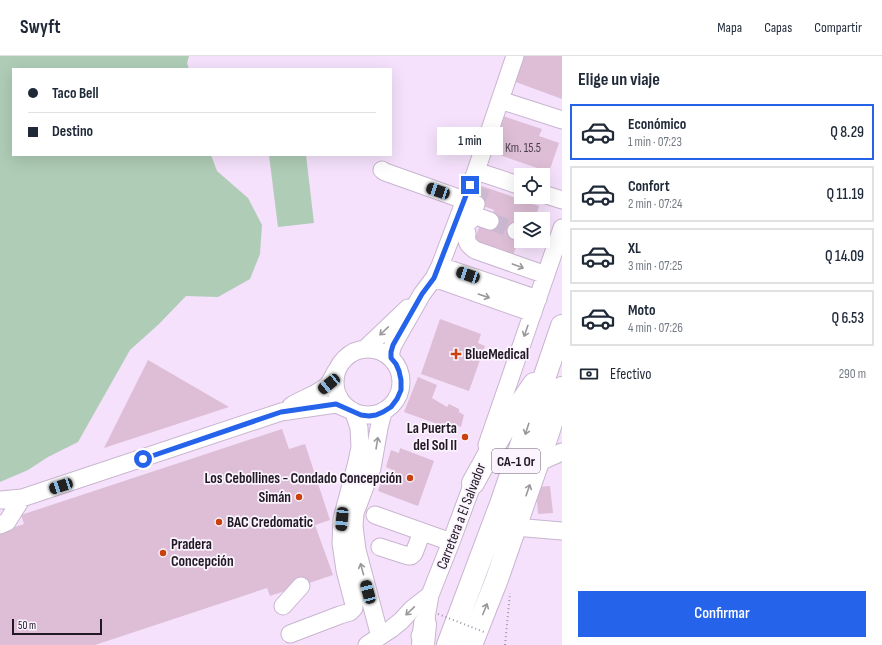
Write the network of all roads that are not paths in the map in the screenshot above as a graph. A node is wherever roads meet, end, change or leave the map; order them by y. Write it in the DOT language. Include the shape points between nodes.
graph roads {
  1 [pos="515,56"];
  2 [pos="500,100"];
  3 [pos="562,120"];
  4 [pos="382,170"];
  5 [pos="481,177"];
  6 [pos="514,184"];
  7 [pos="550,196"];
  8 [pos="562,200"];
  9 [pos="470,214"];
  10 [pos="490,221"];
  11 [pos="562,228"];
  12 [pos="550,242"];
  13 [pos="549,248"];
  14 [pos="437,272"];
  15 [pos="546,276"];
  16 [pos="422,294"];
  17 [pos="535,306"];
  18 [pos="562,326"];
  19 [pos="365,349"];
  20 [pos="391,358"];
  21 [pos="548,365"];
  22 [pos="336,371"];
  23 [pos="562,391"];
  24 [pos="281,412"];
  25 [pos="352,412"];
  26 [pos="383,412"];
  27 [pos="562,452"];
  28 [pos="538,463"];
  29 [pos="473,483"];
  30 [pos="365,487"];
  31 [pos="22,498"];
  32 [pos="0,500"];
  33 [pos="344,510"];
  34 [pos="375,515"];
  35 [pos="0,525"];
  36 [pos="515,527"];
  37 [pos="562,531"];
  38 [pos="422,532"];
  39 [pos="451,542"];
  40 [pos="380,547"];
  41 [pos="301,586"];
  42 [pos="430,595"];
  43 [pos="283,606"];
  44 [pos="429,628"];
  45 [pos="290,634"];
  46 [pos="373,639"];
  47 [pos="478,639"];
  48 [pos="417,645"];
  49 [pos="448,645"];
  1 -- 2 [label="street"];
  2 -- 3 [label="street"];
  2 -- 5 [label="street"];
  4 -- 9 [label="street"];
  5 -- 6 [label="street"];
  5 -- 9 [label="street"];
  7 -- 8 [label="street"];
  9 -- 10 [label="street"];
  9 -- 14 [label="street"];
  9 -- 15 [label="street, one-way" via="466,241 468,245 475,250"];
  11 -- 12 [label="street, Carretera a El Salvador"];
  13 -- 15 [label="street, Carretera a El Salvador"];
  14 -- 16 [label="street"];
  14 -- 17 [label="street"];
  15 -- 17 [label="street, Carretera a El Salvador"];
  16 -- 19 [label="street, one-way"];
  16 -- 20 [label="street" via="393,345"];
  17 -- 29 [label="street, Carretera a El Salvador, one-way"];
  18 -- 21 [label="highway, CA-1 Or"];
  19 -- 20 [label="street" via="374,349"];
  19 -- 22 [label="street" via="347,356"];
  20 -- 26 [label="street" via="399,371 401,390 391,407"];
  21 -- 29 [label="highway" via="512,416"];
  21 -- 49 [label="highway, CA-1 Or, one-way" via="501,504"];
  22 -- 24 [label="street" via="329,384 322,390"];
  22 -- 25 [label="street" via="336,393"];
  23 -- 28 [label="highway, CA-1 Or"];
  24 -- 25 [label="street" via="336,404"];
  24 -- 31 [label="street"];
  25 -- 26 [label="street" via="369,416"];
  25 -- 33 [label="street" via="359,428 360,446"];
  30 -- 26 [label="street, one-way" via="372,468"];
  27 -- 28 [label="street"];
  36 -- 28 [label="highway, CA-1 Or, one-way"];
  29 -- 39 [label="street, Carretera a El Salvador"];
  30 -- 33 [label="street"];
  46 -- 30 [label="street, one-way" via="354,538 356,513"];
  31 -- 32 [label="street"];
  31 -- 35 [label="street" via="7,522"];
  33 -- 45 [label="street" via="341,531 342,555 354,608 350,612"];
  34 -- 38 [label="street"];
  36 -- 37 [label="street"];
  47 -- 36 [label="highway, CA-1 Or, one-way"];
  38 -- 39 [label="street"];
  38 -- 40 [label="street" via="412,556"];
  39 -- 42 [label="street, Carretera a El Salvador"];
  41 -- 43 [label="street"];
  42 -- 44 [label="street, Carretera a El Salvador"];
  42 -- 46 [label="street, one-way" via="391,629"];
  44 -- 48 [label="street, Carretera a El Salvador"];
}
